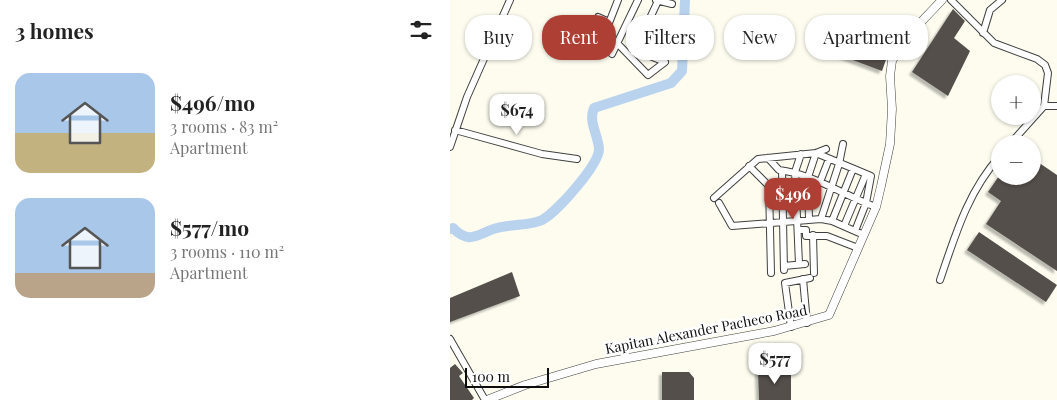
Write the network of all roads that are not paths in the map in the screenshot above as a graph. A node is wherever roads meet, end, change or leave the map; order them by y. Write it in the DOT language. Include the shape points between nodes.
graph roads {
  1 [pos="510,0"];
  2 [pos="618,0"];
  3 [pos="638,0"];
  4 [pos="657,0"];
  5 [pos="942,0"];
  6 [pos="951,0"];
  7 [pos="1002,0"];
  8 [pos="672,4"];
  9 [pos="612,15"];
  10 [pos="650,15"];
  11 [pos="983,34"];
  12 [pos="617,43"];
  13 [pos="626,53"];
  14 [pos="633,60"];
  15 [pos="660,60"];
  16 [pos="1044,106"];
  17 [pos="1057,106"];
  18 [pos="454,130"];
  19 [pos="1018,135"];
  20 [pos="843,144"];
  21 [pos="450,147"];
  22 [pos="826,149"];
  23 [pos="816,153"];
  24 [pos="801,154"];
  25 [pos="768,158"];
  26 [pos="577,159"];
  27 [pos="829,159"];
  28 [pos="839,164"];
  29 [pos="749,166"];
  30 [pos="991,167"];
  31 [pos="853,169"];
  32 [pos="782,171"];
  33 [pos="795,172"];
  34 [pos="866,174"];
  35 [pos="808,177"];
  36 [pos="820,182"];
  37 [pos="832,188"];
  38 [pos="844,193"];
  39 [pos="856,198"];
  40 [pos="866,203"];
  41 [pos="876,206"];
  42 [pos="821,219"];
  43 [pos="809,220"];
  44 [pos="797,221"];
  45 [pos="832,221"];
  46 [pos="782,222"];
  47 [pos="770,224"];
  48 [pos="844,226"];
  49 [pos="798,230"];
  50 [pos="855,231"];
  51 [pos="813,235"];
  52 [pos="864,235"];
  53 [pos="858,248"];
  54 [pos="771,272"];
  55 [pos="809,276"];
  56 [pos="940,280"];
  57 [pos="807,323"];
  58 [pos="791,327"];
  59 [pos="450,339"];
  60 [pos="486,400"];
  1 -- 18 [label="street"];
  2 -- 9 [label="street"];
  3 -- 12 [label="street"];
  4 -- 8 [label="street"];
  4 -- 10 [label="street"];
  5 -- 41 [label="street, Kapitan Alexander Pacheco Road" via="904,41 892,61 890,144"];
  6 -- 11 [label="street"];
  7 -- 11 [label="street" via="990,10"];
  11 -- 16 [label="street" via="998,45 1045,65 1048,78"];
  12 -- 13 [label="street"];
  14 -- 15 [label="street" via="648,74 665,62"];
  16 -- 17 [label="street"];
  16 -- 19 [label="street"];
  18 -- 21 [label="street"];
  18 -- 26 [label="street" via="542,154"];
  20 -- 28 [label="street"];
  22 -- 23 [label="street"];
  23 -- 24 [label="street"];
  23 -- 27 [label="street"];
  23 -- 35 [label="street"];
  24 -- 25 [label="street"];
  24 -- 33 [label="street"];
  25 -- 29 [label="street"];
  25 -- 32 [label="street"];
  27 -- 28 [label="street"];
  27 -- 36 [label="street"];
  28 -- 31 [label="street"];
  28 -- 37 [label="street"];
  29 -- 47 [label="street" via="768,186"];
  29 -- 47 [label="street" via="716,201 732,226"];
  30 -- 56 [label="street" via="972,196"];
  31 -- 34 [label="street"];
  31 -- 38 [label="street"];
  32 -- 33 [label="street"];
  32 -- 46 [label="street"];
  33 -- 35 [label="street"];
  33 -- 44 [label="street"];
  34 -- 39 [label="street"];
  34 -- 40 [label="street" via="871,176"];
  35 -- 36 [label="street"];
  35 -- 43 [label="street"];
  36 -- 37 [label="street"];
  37 -- 38 [label="street"];
  37 -- 42 [label="street"];
  38 -- 39 [label="street"];
  38 -- 45 [label="street"];
  39 -- 40 [label="street"];
  39 -- 48 [label="street"];
  40 -- 41 [label="street"];
  40 -- 50 [label="street"];
  41 -- 52 [label="street, Kapitan Alexander Pacheco Road"];
  42 -- 43 [label="street"];
  42 -- 45 [label="street"];
  43 -- 44 [label="street"];
  44 -- 46 [label="street"];
  44 -- 49 [label="street"];
  45 -- 48 [label="street"];
  46 -- 47 [label="street"];
  46 -- 49 [label="street" via="784,268 802,264"];
  47 -- 54 [label="street"];
  48 -- 50 [label="street"];
  49 -- 51 [label="street" via="806,230 806,236"];
  50 -- 52 [label="street"];
  51 -- 53 [label="street" via="828,236"];
  51 -- 55 [label="street"];
  52 -- 53 [label="street, Kapitan Alexander Pacheco Road"];
  53 -- 57 [label="street, Kapitan Alexander Pacheco Road" via="830,314"];
  55 -- 57 [label="street"];
  55 -- 58 [label="street" via="785,281"];
  57 -- 58 [label="street, Kapitan Alexander Pacheco Road"];
  58 -- 60 [label="street, Kapitan Alexander Pacheco Road" via="596,364"];
  59 -- 60 [label="street"];
}
